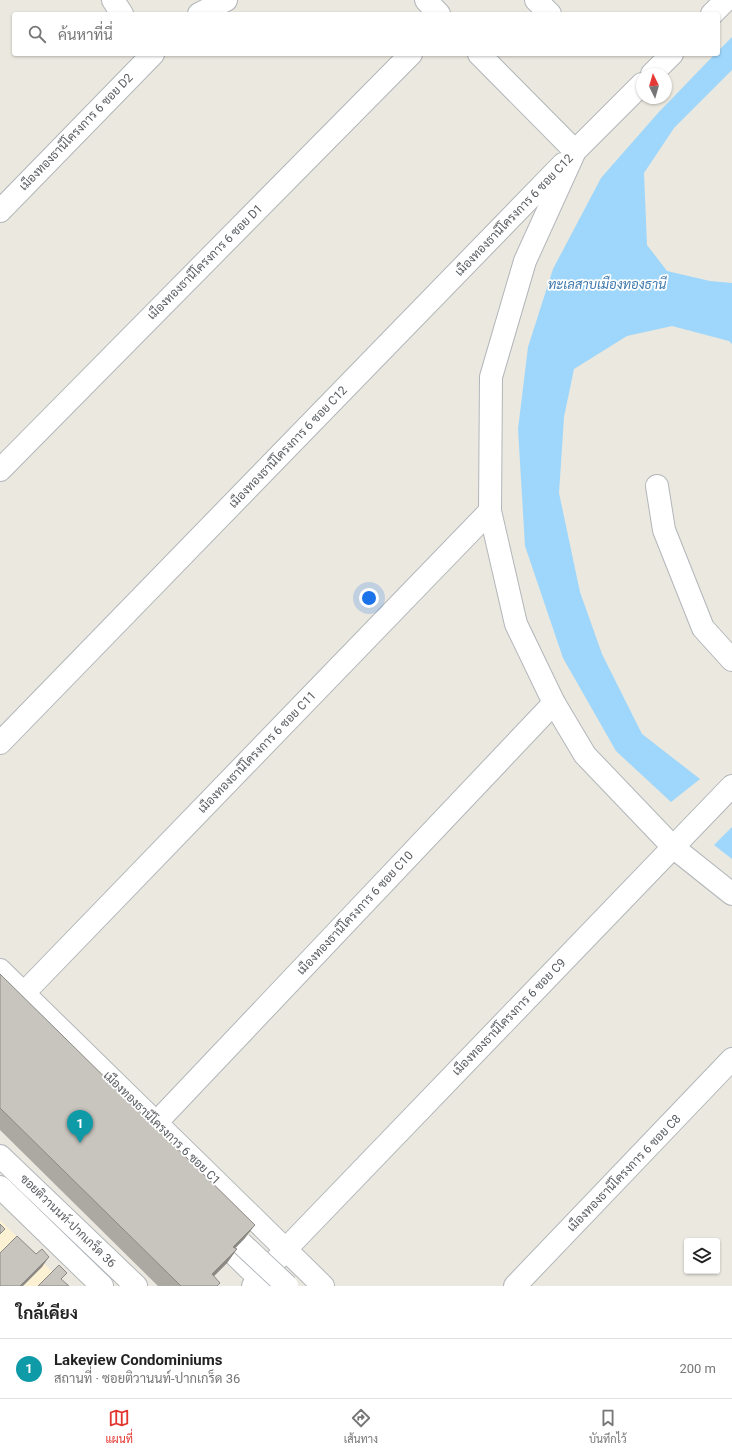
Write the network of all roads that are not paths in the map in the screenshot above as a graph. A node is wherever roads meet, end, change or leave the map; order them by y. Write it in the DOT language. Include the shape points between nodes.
graph roads {
  1 [pos="113,0"];
  2 [pos="226,0"];
  3 [pos="426,0"];
  4 [pos="536,0"];
  5 [pos="726,0"];
  6 [pos="121,12"];
  7 [pos="203,12"];
  8 [pos="437,12"];
  9 [pos="548,12"];
  10 [pos="714,12"];
  11 [pos="148,56"];
  12 [pos="409,56"];
  13 [pos="481,56"];
  14 [pos="670,56"];
  15 [pos="658,68"];
  16 [pos="636,90"];
  17 [pos="575,151"];
  18 [pos="0,211"];
  19 [pos="0,470"];
  20 [pos="657,486"];
  21 [pos="490,511"];
  22 [pos="732,660"];
  23 [pos="554,703"];
  24 [pos="0,743"];
  25 [pos="732,786"];
  26 [pos="673,847"];
  27 [pos="732,894"];
  28 [pos="0,970"];
  29 [pos="24,993"];
  30 [pos="732,1059"];
  31 [pos="156,1122"];
  32 [pos="0,1156"];
  33 [pos="0,1187"];
  34 [pos="286,1249"];
  35 [pos="260,1284"];
  36 [pos="102,1286"];
  37 [pos="136,1286"];
  38 [pos="287,1286"];
  39 [pos="323,1286"];
  40 [pos="515,1286"];
  1 -- 6 [label="street"];
  2 -- 7 [label="street"];
  3 -- 8 [label="street"];
  4 -- 9 [label="street"];
  5 -- 10 [label="street"];
  11 -- 18 [label="street, เมืองทองธานีโครงการ 6 ซอย D2"];
  12 -- 19 [label="street, เมืองทองธานีโครงการ 6 ซอย D1"];
  13 -- 17 [label="street"];
  14 -- 15 [label="street"];
  16 -- 17 [label="street, เมืองทองธานีโครงการ 6 ซอย C12"];
  17 -- 21 [label="street" via="525,260 491,377"];
  17 -- 24 [label="street, เมืองทองธานีโครงการ 6 ซอย C12"];
  20 -- 22 [label="street" via="664,530 703,628"];
  21 -- 23 [label="street" via="516,624"];
  21 -- 29 [label="street, เมืองทองธานีโครงการ 6 ซอย C11"];
  23 -- 26 [label="street" via="585,755"];
  23 -- 31 [label="street, เมืองทองธานีโครงการ 6 ซอย C10"];
  25 -- 26 [label="street, เมืองทองธานีโครงการ 6 ซอย C9"];
  26 -- 27 [label="street"];
  26 -- 34 [label="street, เมืองทองธานีโครงการ 6 ซอย C9"];
  28 -- 29 [label="street, เมืองทองธานีโครงการ 6 ซอย C1"];
  29 -- 31 [label="street, เมืองทองธานีโครงการ 6 ซอย C1"];
  30 -- 40 [label="street, เมืองทองธานีโครงการ 6 ซอย C8"];
  31 -- 34 [label="street, เมืองทองธานีโครงการ 6 ซอย C1"];
  32 -- 37 [label="street, ซอยติวานนท์-ปากเกร็ด 36"];
  33 -- 36 [label="street, ซอยติวานนท์-ปากเกร็ด 36"];
  34 -- 35 [label="street, เมืองทองธานีโครงการ 6 ซอย C9"];
  34 -- 39 [label="street, เมืองทองธานีโครงการ 6 ซอย C1"];
  35 -- 38 [label="street, bridge" via="237,1247"];
}
